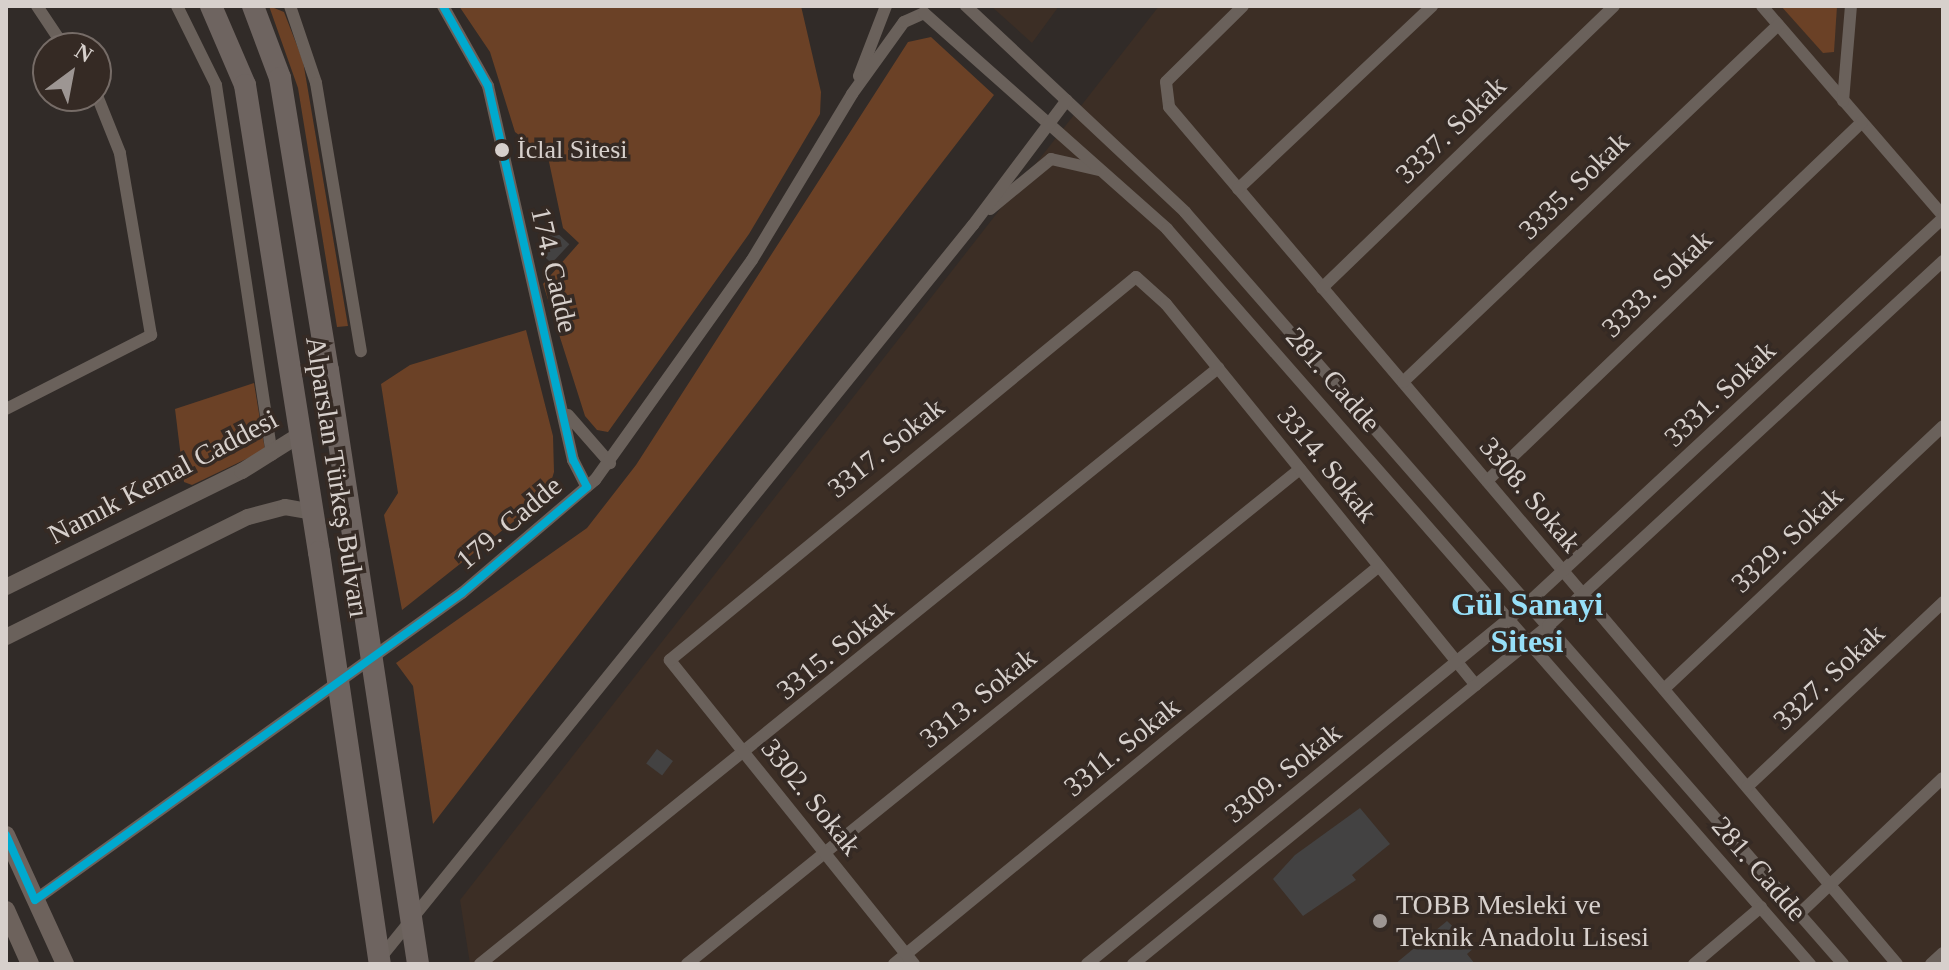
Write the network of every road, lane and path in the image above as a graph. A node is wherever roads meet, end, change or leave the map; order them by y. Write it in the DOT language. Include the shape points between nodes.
graph roads {
  1 [pos="37,6"];
  2 [pos="177,6"];
  3 [pos="211,6"];
  4 [pos="253,6"];
  5 [pos="290,6"];
  6 [pos="443,6"];
  7 [pos="886,6"];
  8 [pos="966,6"];
  9 [pos="1243,6"];
  10 [pos="1432,6"];
  11 [pos="1614,6"];
  12 [pos="1762,6"];
  13 [pos="1851,6"];
  14 [pos="1778,25"];
  15 [pos="54,32"];
  16 [pos="852,94"];
  17 [pos="1067,100"];
  18 [pos="1843,101"];
  19 [pos="104,112"];
  20 [pos="1049,122"];
  21 [pos="1862,122"];
  22 [pos="1107,172"];
  23 [pos="1238,189"];
  24 [pos="1943,217"];
  25 [pos="973,225"];
  26 [pos="1943,261"];
  27 [pos="1136,277"];
  28 [pos="1322,288"];
  29 [pos="361,351"];
  30 [pos="1218,368"];
  31 [pos="1403,382"];
  32 [pos="6,409"];
  33 [pos="566,413"];
  34 [pos="1943,426"];
  35 [pos="301,434"];
  36 [pos="272,455"];
  37 [pos="610,463"];
  38 [pos="1300,469"];
  39 [pos="1487,481"];
  40 [pos="587,487"];
  41 [pos="313,512"];
  42 [pos="1379,566"];
  43 [pos="1564,572"];
  44 [pos="6,587"];
  45 [pos="1583,595"];
  46 [pos="1943,602"];
  47 [pos="1528,603"];
  48 [pos="1509,619"];
  49 [pos="1548,626"];
  50 [pos="6,637"];
  51 [pos="1529,642"];
  52 [pos="670,660"];
  53 [pos="1457,662"];
  54 [pos="1476,685"];
  55 [pos="1664,689"];
  56 [pos="745,754"];
  57 [pos="1943,778"];
  58 [pos="1747,787"];
  59 [pos="6,835"];
  60 [pos="825,853"];
  61 [pos="1830,885"];
  62 [pos="35,900"];
  63 [pos="1761,907"];
  64 [pos="6,910"];
  65 [pos="1799,914"];
  66 [pos="1943,953"];
  67 [pos="910,959"];
  68 [pos="30,964"];
  69 [pos="65,964"];
  70 [pos="378,964"];
  71 [pos="418,964"];
  72 [pos="480,964"];
  73 [pos="687,964"];
  74 [pos="894,964"];
  75 [pos="1087,964"];
  76 [pos="1133,964"];
  77 [pos="1694,964"];
  78 [pos="1810,964"];
  79 [pos="1843,964"];
  80 [pos="1897,964"];
  81 [pos="1931,964"];
  1 -- 15 [label="street"];
  2 -- 36 [label="street" via="206,57 219,98"];
  3 -- 35 [label="highway, Alparslan Türkeş Bulvarı" via="245,85"];
  4 -- 71 [label="highway, Alparslan Türkeş Bulvarı, bridge" via="280,78"];
  5 -- 29 [label="street" via="316,83"];
  6 -- 33 [label="street, 174. Cadde" via="488,86 538,318"];
  7 -- 16 [label="street"];
  8 -- 17 [label="street, 281. Cadde"];
  9 -- 23 [label="street, 3308. Sokak" via="1163,90 1169,107"];
  10 -- 23 [label="street"];
  11 -- 28 [label="street, 3337. Sokak"];
  12 -- 14 [label="street"];
  13 -- 18 [label="street"];
  14 -- 18 [label="street"];
  14 -- 31 [label="street, 3335. Sokak"];
  16 -- 20 [label="street, 281. Cadde" via="904,22 924,13"];
  16 -- 37 [label="street, 179. Cadde" via="752,260"];
  17 -- 20 [label="street"];
  17 -- 47 [label="street, 281. Cadde" via="1185,212"];
  18 -- 21 [label="street"];
  19 -- 32 [label="street" via="120,153 151,335"];
  20 -- 22 [label="street, 281. Cadde"];
  20 -- 25 [label="street"];
  21 -- 24 [label="street"];
  21 -- 39 [label="street, 3333. Sokak"];
  22 -- 25 [label="street" via="1051,159"];
  22 -- 48 [label="street, 281. Cadde" via="1200,264"];
  23 -- 28 [label="street, 3308. Sokak"];
  24 -- 43 [label="street, 3331. Sokak"];
  25 -- 70 [label="street"];
  26 -- 45 [label="street, 3331. Sokak"];
  27 -- 30 [label="street, 3314. Sokak"];
  27 -- 52 [label="street, 3317. Sokak"];
  28 -- 31 [label="street, 3308. Sokak"];
  30 -- 38 [label="street, 3314. Sokak"];
  30 -- 56 [label="street, 3315. Sokak"];
  31 -- 39 [label="street, 3308. Sokak"];
  33 -- 37 [label="street"];
  33 -- 40 [label="street, 174. Cadde" via="573,460"];
  34 -- 55 [label="street, 3329. Sokak"];
  35 -- 36 [label="street, Namık Kemal Caddesi"];
  35 -- 41 [label="highway, Alparslan Türkeş Bulvarı"];
  36 -- 44 [label="street, Namık Kemal Caddesi"];
  37 -- 40 [label="street, 179. Cadde"];
  38 -- 42 [label="street, 3314. Sokak"];
  38 -- 60 [label="street, 3313. Sokak"];
  39 -- 43 [label="street, 3308. Sokak"];
  40 -- 62 [label="street, 179. Cadde" via="462,593"];
  41 -- 50 [label="street" via="285,507 248,517"];
  41 -- 70 [label="highway, Alparslan Türkeş Bulvarı, bridge"];
  42 -- 53 [label="street, 3314. Sokak"];
  42 -- 67 [label="street, 3311. Sokak"];
  43 -- 45 [label="street, 3308. Sokak"];
  43 -- 47 [label="street, 3331. Sokak"];
  45 -- 49 [label="street, 3331. Sokak"];
  45 -- 55 [label="street, 3308. Sokak"];
  46 -- 58 [label="street, 3327. Sokak"];
  47 -- 48 [label="street, 3331. Sokak"];
  47 -- 49 [label="street, 281. Cadde"];
  48 -- 51 [label="street, 281. Cadde"];
  48 -- 53 [label="street, 3309. Sokak"];
  49 -- 51 [label="street, 3331. Sokak"];
  49 -- 65 [label="street, 281. Cadde"];
  51 -- 54 [label="street, 3309. Sokak"];
  51 -- 63 [label="street, 281. Cadde"];
  52 -- 56 [label="street, 3302. Sokak"];
  53 -- 54 [label="street, 3314. Sokak"];
  53 -- 75 [label="street, 3309. Sokak"];
  54 -- 76 [label="street, 3309. Sokak"];
  55 -- 58 [label="street, 3308. Sokak"];
  56 -- 60 [label="street, 3302. Sokak"];
  56 -- 72 [label="street, 3315. Sokak"];
  57 -- 61 [label="street"];
  58 -- 61 [label="street, 3308. Sokak"];
  59 -- 62 [label="main road"];
  60 -- 67 [label="street, 3302. Sokak"];
  60 -- 73 [label="street, 3313. Sokak"];
  61 -- 65 [label="street"];
  61 -- 80 [label="street, 3308. Sokak"];
  62 -- 69 [label="main road"];
  63 -- 77 [label="street"];
  63 -- 78 [label="street, 281. Cadde"];
  64 -- 68 [label="main road"];
  65 -- 79 [label="street, 281. Cadde"];
  66 -- 81 [label="street"];
  67 -- 74 [label="street, 3311. Sokak"];
}
